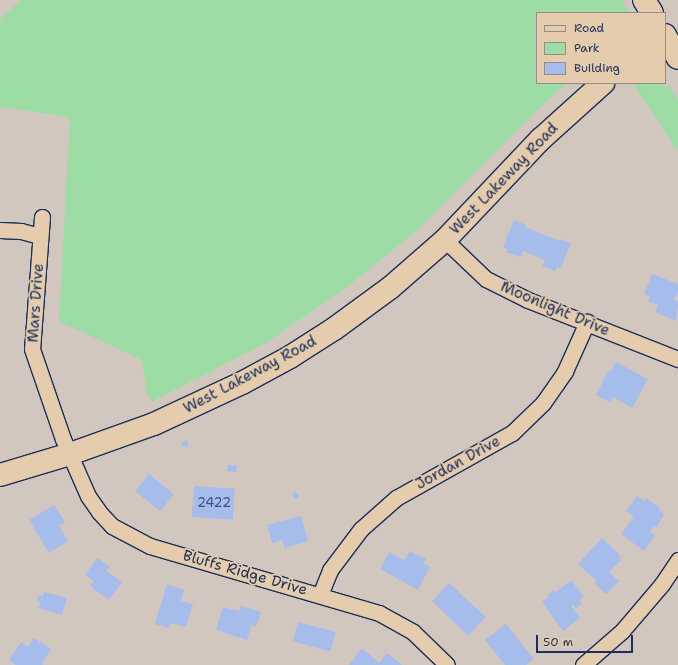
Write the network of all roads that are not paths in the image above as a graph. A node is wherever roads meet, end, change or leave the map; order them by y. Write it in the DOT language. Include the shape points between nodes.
graph roads {
  1 [pos="644,0"];
  2 [pos="651,12"];
  3 [pos="678,24"];
  4 [pos="666,33"];
  5 [pos="666,36"];
  6 [pos="678,58"];
  7 [pos="602,84"];
  8 [pos="42,218"];
  9 [pos="0,230"];
  10 [pos="40,236"];
  11 [pos="445,240"];
  12 [pos="587,322"];
  13 [pos="678,359"];
  14 [pos="70,454"];
  15 [pos="0,475"];
  16 [pos="678,560"];
  17 [pos="320,595"];
  18 [pos="447,665"];
  19 [pos="583,665"];
  1 -- 2 [label="street"];
  3 -- 4 [label="street"];
  5 -- 6 [label="street"];
  7 -- 11 [label="street, West Lakeway Road" via="541,139"];
  8 -- 10 [label="street, Mars Drive"];
  9 -- 10 [label="street" via="21,231"];
  10 -- 14 [label="street, Mars Drive" via="32,349"];
  11 -- 12 [label="street, Moonlight Drive" via="486,279 528,300"];
  11 -- 14 [label="street, West Lakeway Road" via="390,288 290,357 154,424"];
  12 -- 13 [label="street, Moonlight Drive"];
  12 -- 17 [label="street, Jordan Drive" via="565,371 543,403 512,433 396,498 361,529 330,570"];
  14 -- 15 [label="street, West Lakeway Road"];
  14 -- 17 [label="street, Bluffs Ridge Drive" via="88,496 99,512 112,526 129,536 150,546"];
  16 -- 19 [label="street" via="662,584 622,631"];
  17 -- 18 [label="street, Bluffs Ridge Drive" via="379,613 413,632"];
}
